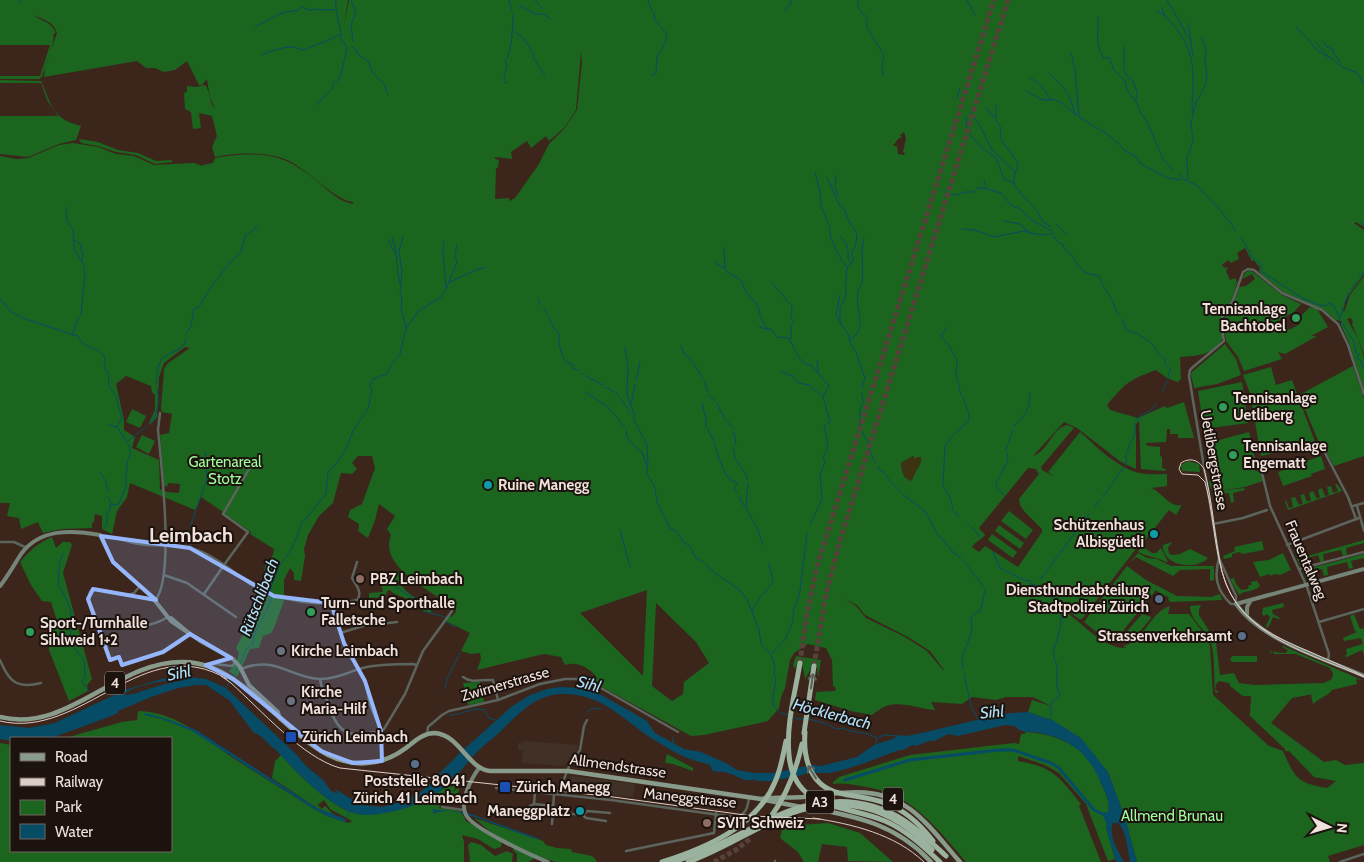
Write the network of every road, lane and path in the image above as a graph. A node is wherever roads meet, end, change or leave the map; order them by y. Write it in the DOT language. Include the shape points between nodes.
graph roads {
  1 [pos="1364,394"];
  2 [pos="160,413"];
  3 [pos="1322,447"];
  4 [pos="252,464"];
  5 [pos="1261,469"];
  6 [pos="1364,503"];
  7 [pos="1355,506"];
  8 [pos="1267,510"];
  9 [pos="1358,518"];
  10 [pos="1213,524"];
  11 [pos="1364,531"];
  12 [pos="101,536"];
  13 [pos="0,542"];
  14 [pos="165,545"];
  15 [pos="1287,545"];
  16 [pos="27,548"];
  17 [pos="1364,552"];
  18 [pos="1219,558"];
  19 [pos="357,562"];
  20 [pos="223,567"];
  21 [pos="1299,569"];
  22 [pos="1364,569"];
  23 [pos="164,575"];
  24 [pos="1,585"];
  25 [pos="1306,585"];
  26 [pos="140,586"];
  27 [pos="204,594"];
  28 [pos="155,600"];
  29 [pos="1251,600"];
  30 [pos="331,603"];
  31 [pos="1236,604"];
  32 [pos="1364,609"];
  33 [pos="452,611"];
  34 [pos="1246,616"];
  35 [pos="169,617"];
  36 [pos="236,617"];
  37 [pos="97,619"];
  38 [pos="397,622"];
  39 [pos="1319,622"];
  40 [pos="340,633"];
  41 [pos="190,634"];
  42 [pos="0,660"];
  43 [pos="1328,660"];
  44 [pos="800,664"];
  45 [pos="206,665"];
  46 [pos="416,665"];
  47 [pos="239,666"];
  48 [pos="814,666"];
  49 [pos="359,669"];
  50 [pos="1364,676"];
  51 [pos="463,677"];
  52 [pos="320,679"];
  53 [pos="42,683"];
  54 [pos="498,700"];
  55 [pos="0,717"];
  56 [pos="280,718"];
  57 [pos="587,720"];
  58 [pos="790,723"];
  59 [pos="381,731"];
  60 [pos="678,732"];
  61 [pos="805,732"];
  62 [pos="427,734"];
  63 [pos="382,761"];
  64 [pos="479,768"];
  65 [pos="568,771"];
  66 [pos="496,788"];
  67 [pos="535,792"];
  68 [pos="554,794"];
  69 [pos="558,794"];
  70 [pos="808,796"];
  71 [pos="749,797"];
  72 [pos="761,799"];
  73 [pos="534,804"];
  74 [pos="553,806"];
  75 [pos="442,807"];
  76 [pos="806,807"];
  77 [pos="529,810"];
  78 [pos="465,812"];
  79 [pos="553,812"];
  80 [pos="610,813"];
  81 [pos="716,813"];
  82 [pos="582,815"];
  83 [pos="606,820"];
  84 [pos="552,824"];
  85 [pos="914,833"];
  86 [pos="750,838"];
  87 [pos="626,851"];
  88 [pos="708,852"];
  89 [pos="1364,854"];
  90 [pos="946,856"];
  91 [pos="548,862"];
  92 [pos="662,862"];
  93 [pos="672,862"];
  94 [pos="688,862"];
  95 [pos="932,862"];
  96 [pos="941,862"];
  97 [pos="951,862"];
  98 [pos="960,862"];
  99 [pos="1340,862"];
  1 -- 10 [label="street, Uetlibergstrasse" via="1338,324 1322,310 1282,293 1252,269 1243,272 1233,300 1222,317 1224,341 1193,367 1188,376"];
  2 -- 14 [label="street" via="158,430"];
  3 -- 7 [label="street"];
  4 -- 20 [label="street" via="223,514 248,532"];
  5 -- 15 [label="street, Frauentalweg" via="1270,506"];
  6 -- 7 [label="street"];
  7 -- 9 [label="street"];
  8 -- 10 [label="street"];
  9 -- 11 [label="street"];
  9 -- 15 [label="street"];
  10 -- 18 [label="street, Uetlibergstrasse"];
  12 -- 14 [label="street" via="137,544"];
  12 -- 16 [label="main road" via="57,532 41,537"];
  12 -- 26 [label="main road" via="112,562"];
  13 -- 16 [label="street" via="14,542"];
  14 -- 20 [label="street" via="196,550"];
  14 -- 23 [label="street"];
  15 -- 21 [label="street, Frauentalweg"];
  16 -- 24 [label="main road"];
  17 -- 21 [label="street"];
  18 -- 31 [label="street, Uetlibergstrasse" via="1236,594"];
  18 -- 31 [label="street, Uetlibergstrasse" via="1216,581 1230,604"];
  19 -- 30 [label="street" via="352,578 360,592 358,598"];
  20 -- 27 [label="street"];
  20 -- 30 [label="street" via="265,592 302,602"];
  21 -- 25 [label="street, Frauentalweg"];
  22 -- 25 [label="main road"];
  23 -- 27 [label="street" via="182,580"];
  23 -- 28 [label="street" via="160,595"];
  25 -- 29 [label="main road"];
  25 -- 39 [label="street, Frauentalweg"];
  26 -- 28 [label="main road"];
  26 -- 37 [label="street" via="128,595 92,589 88,599"];
  27 -- 36 [label="street"];
  28 -- 35 [label="main road"];
  29 -- 31 [label="main road"];
  29 -- 34 [label="main road"];
  30 -- 40 [label="street"];
  31 -- 34 [label="main road, Uetlibergstrasse"];
  32 -- 39 [label="street"];
  33 -- 46 [label="street"];
  34 -- 43 [label="main road, Uetlibergstrasse" via="1272,636"];
  35 -- 37 [label="street" via="141,626"];
  35 -- 41 [label="main road"];
  37 -- 41 [label="street" via="110,660 119,657 122,665 163,652"];
  38 -- 40 [label="street"];
  39 -- 43 [label="street, Frauentalweg"];
  40 -- 49 [label="street"];
  41 -- 47 [label="main road"];
  42 -- 53 [label="street" via="13,682"];
  43 -- 50 [label="main road, Uetlibergstrasse"];
  44 -- 58 [label="highway"];
  45 -- 47 [label="street"];
  45 -- 55 [label="main road, 4" via="161,664 46,717 18,720"];
  45 -- 56 [label="main road, 4" via="232,678"];
  46 -- 49 [label="street"];
  46 -- 59 [label="street" via="405,694"];
  47 -- 52 [label="street" via="269,665"];
  47 -- 56 [label="main road" via="249,685 278,712"];
  61 -- 48 [label="highway, A3, one-way"];
  49 -- 52 [label="street"];
  49 -- 59 [label="street"];
  51 -- 54 [label="street" via="466,680 493,680"];
  52 -- 59 [label="street" via="333,720 339,728 355,734"];
  54 -- 60 [label="street, Zwirnerstrasse" via="540,684 579,679 594,684"];
  54 -- 62 [label="street, Zwirnerstrasse" via="445,713 428,727"];
  56 -- 63 [label="main road, 4" via="328,755 346,762 365,764"];
  57 -- 65 [label="street" via="580,750"];
  58 -- 85 [label="highway" via="790,765 807,793 824,804 878,818"];
  58 -- 92 [label="highway" via="778,774 755,812 738,826 697,849"];
  59 -- 63 [label="street"];
  61 -- 86 [label="highway, A3" via="786,794 772,816"];
  90 -- 61 [label="highway, A3, one-way" via="926,831 902,811 886,803 837,792 822,784 807,763"];
  62 -- 63 [label="main road, 4"];
  62 -- 64 [label="main road" via="442,734"];
  64 -- 65 [label="main road, Allmendstrasse / 4" via="490,771"];
  64 -- 78 [label="main road" via="465,799"];
  65 -- 69 [label="street"];
  65 -- 71 [label="main road, Allmendstrasse / 4"];
  66 -- 67 [label="street, Maneggstrasse"];
  67 -- 68 [label="street, Maneggstrasse"];
  67 -- 73 [label="street"];
  68 -- 69 [label="street, Maneggstrasse"];
  68 -- 74 [label="street"];
  69 -- 81 [label="street, Maneggstrasse"];
  70 -- 72 [label="main road, Allmendstrasse / 4"];
  70 -- 76 [label="main road" via="803,800"];
  70 -- 98 [label="main road, Allmendstrasse / 4" via="859,791 894,800 924,822"];
  71 -- 72 [label="main road, Allmendstrasse / 4"];
  71 -- 81 [label="street, Maneggstrasse" via="747,809 741,815 734,817"];
  72 -- 76 [label="main road, Allmendstrasse / 4"];
  73 -- 74 [label="street"];
  73 -- 77 [label="street"];
  74 -- 79 [label="street"];
  75 -- 78 [label="street"];
  76 -- 95 [label="main road, Allmendstrasse / 4" via="883,826 907,840"];
  78 -- 91 [label="main road" via="472,822 492,835"];
  79 -- 82 [label="street"];
  79 -- 84 [label="street"];
  80 -- 82 [label="street" via="587,811"];
  81 -- 87 [label="street" via="714,833"];
  82 -- 83 [label="street"];
  85 -- 88 [label="highway, A3" via="894,815 870,805 828,801 777,815"];
  85 -- 90 [label="highway, A3"];
  85 -- 96 [label="highway"];
  88 -- 93 [label="highway, A3"];
  88 -- 94 [label="highway"];
  89 -- 99 [label="street"];
  90 -- 97 [label="highway"];
}
